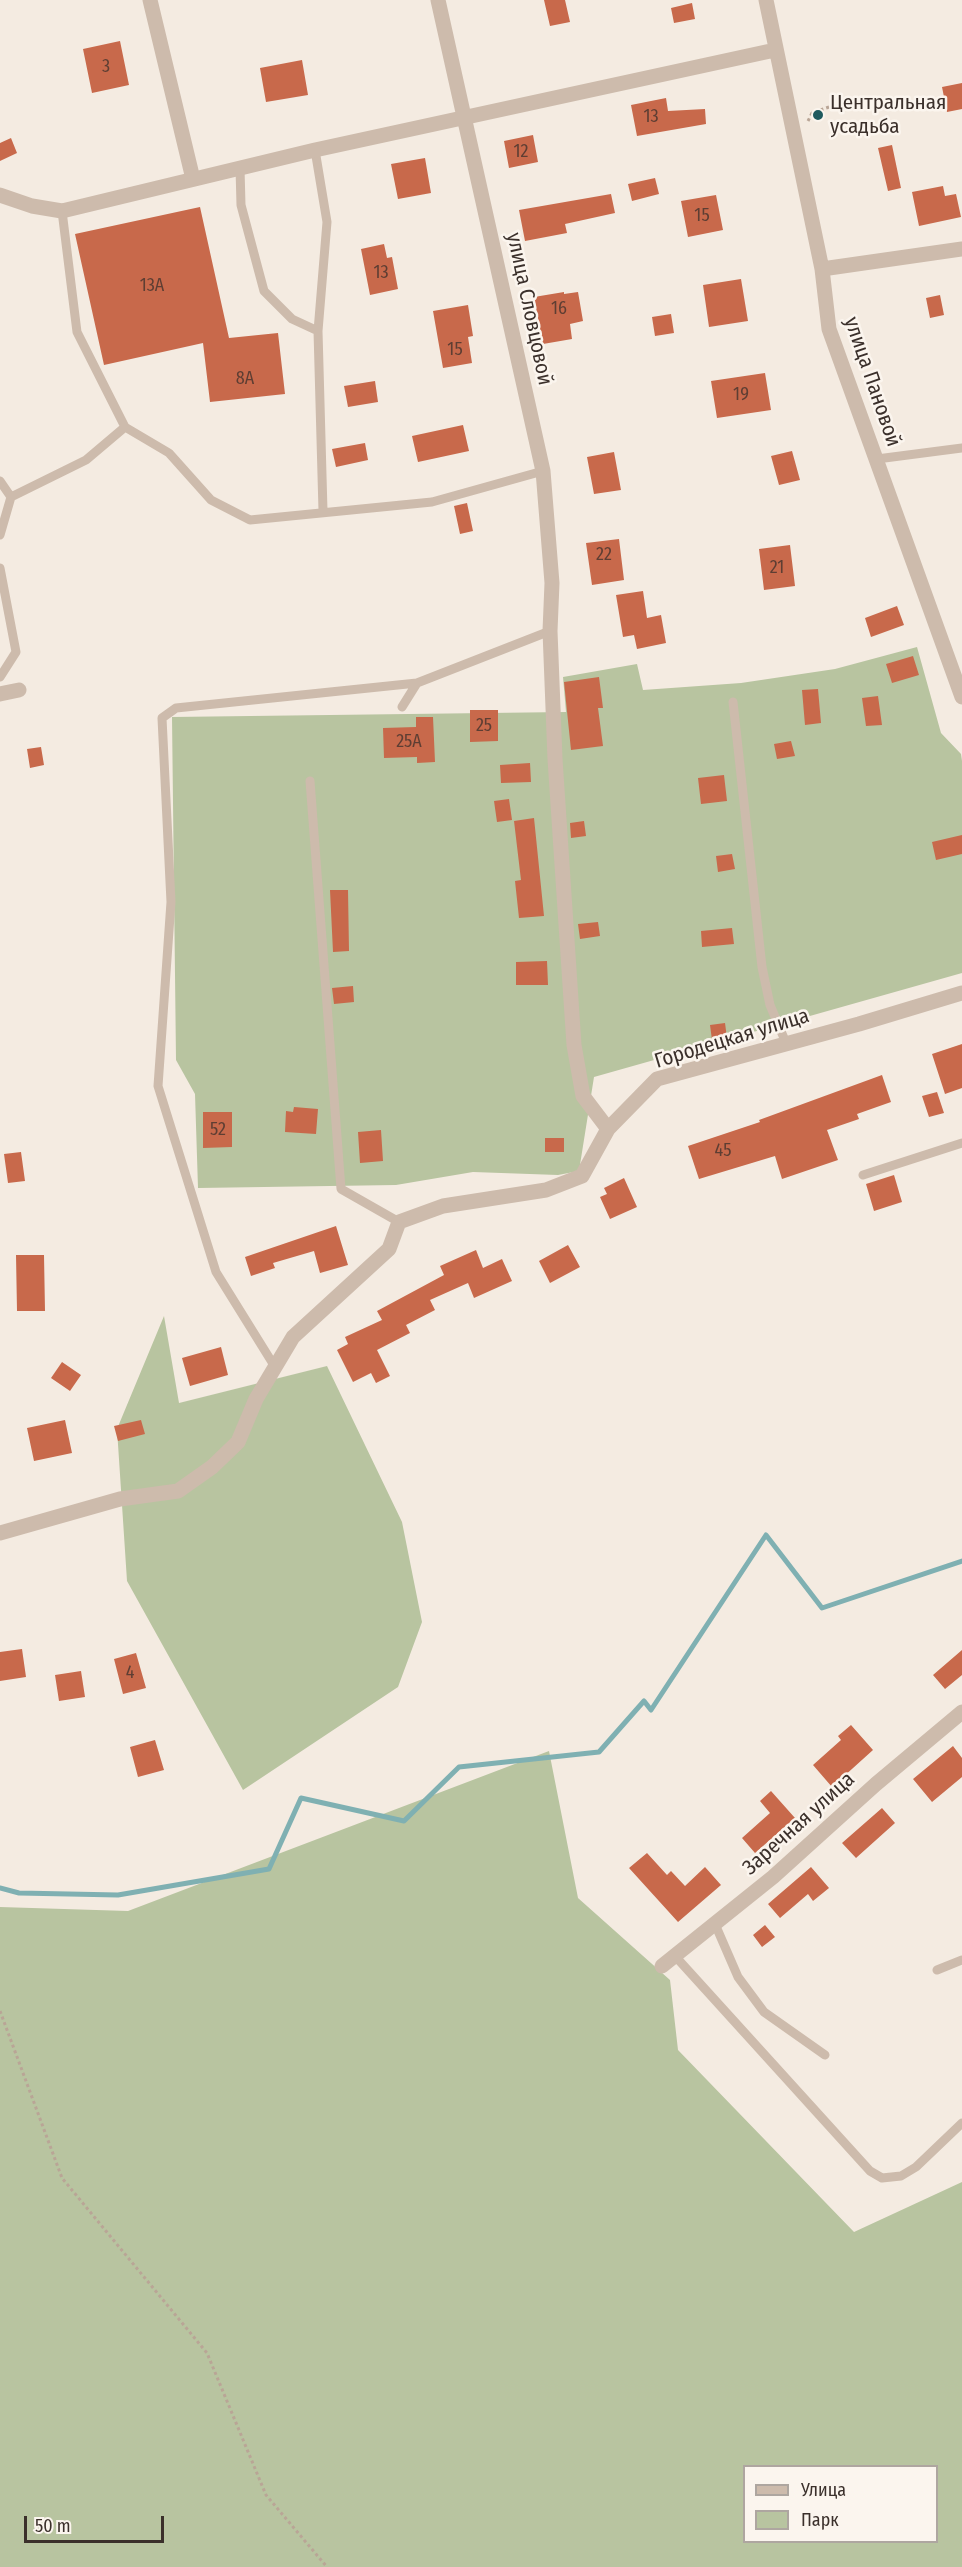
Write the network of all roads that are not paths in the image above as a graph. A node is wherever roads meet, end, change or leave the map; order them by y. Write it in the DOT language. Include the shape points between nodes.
graph roads {
  1 [pos="150,0"];
  2 [pos="438,0"];
  3 [pos="766,0"];
  4 [pos="775,50"];
  5 [pos="465,118"];
  6 [pos="315,150"];
  7 [pos="240,168"];
  8 [pos="193,179"];
  9 [pos="0,195"];
  10 [pos="62,211"];
  11 [pos="962,249"];
  12 [pos="822,269"];
  13 [pos="318,331"];
  14 [pos="125,427"];
  15 [pos="962,448"];
  16 [pos="877,459"];
  17 [pos="543,471"];
  18 [pos="0,481"];
  19 [pos="11,497"];
  20 [pos="323,511"];
  21 [pos="0,535"];
  22 [pos="0,568"];
  23 [pos="550,630"];
  24 [pos="0,677"];
  25 [pos="417,683"];
  26 [pos="18,690"];
  27 [pos="0,694"];
  28 [pos="962,697"];
  29 [pos="733,702"];
  30 [pos="402,707"];
  31 [pos="310,781"];
  32 [pos="962,993"];
  33 [pos="786,1043"];
  34 [pos="608,1129"];
  35 [pos="962,1143"];
  36 [pos="863,1175"];
  37 [pos="399,1222"];
  38 [pos="275,1367"];
  39 [pos="0,1533"];
  40 [pos="962,1712"];
  41 [pos="714,1924"];
  42 [pos="675,1956"];
  43 [pos="962,1960"];
  44 [pos="662,1966"];
  45 [pos="937,1970"];
  46 [pos="825,2055"];
  47 [pos="962,2123"];
  1 -- 8 [label="street"];
  2 -- 5 [label="street, улица Словцовой"];
  3 -- 4 [label="street, улица Пановой"];
  4 -- 5 [label="street"];
  4 -- 12 [label="street, улица Пановой"];
  5 -- 6 [label="street"];
  5 -- 17 [label="street, улица Словцовой"];
  6 -- 7 [label="street"];
  6 -- 13 [label="lane" via="327,222"];
  7 -- 8 [label="street"];
  7 -- 13 [label="lane" via="240,206 264,291 292,320"];
  8 -- 10 [label="street"];
  9 -- 10 [label="street"];
  10 -- 14 [label="lane" via="77,332"];
  11 -- 12 [label="street"];
  12 -- 16 [label="street, улица Пановой" via="829,329"];
  13 -- 20 [label="lane"];
  14 -- 19 [label="lane" via="86,460"];
  14 -- 20 [label="lane" via="169,453 211,500 250,520"];
  15 -- 16 [label="lane"];
  16 -- 28 [label="street, улица Пановой"];
  17 -- 20 [label="lane" via="432,502"];
  17 -- 23 [label="street, улица Словцовой" via="552,583"];
  18 -- 19 [label="lane"];
  19 -- 21 [label="lane"];
  22 -- 24 [label="lane" via="16,652"];
  23 -- 25 [label="lane"];
  23 -- 34 [label="street, улица Словцовой" via="574,1045 583,1096"];
  25 -- 30 [label="lane"];
  25 -- 38 [label="lane" via="176,708 162,718 171,902 158,1086 216,1272"];
  26 -- 27 [label="street"];
  29 -- 33 [label="lane" via="762,967 770,1005"];
  31 -- 37 [label="lane" via="341,1189"];
  32 -- 33 [label="street, Городецкая улица"];
  33 -- 34 [label="street, Городецкая улица" via="657,1079"];
  34 -- 37 [label="street, Городецкая улица" via="582,1176 546,1190 442,1206"];
  35 -- 36 [label="lane"];
  37 -- 38 [label="street" via="389,1249 293,1337"];
  38 -- 39 [label="street" via="237,1442 212,1467 178,1491 120,1499"];
  40 -- 41 [label="street, Заречная улица"];
  41 -- 42 [label="street, Заречная улица"];
  41 -- 46 [label="lane" via="738,1977 764,2012"];
  42 -- 44 [label="street, Заречная улица"];
  42 -- 47 [label="lane" via="870,2172 882,2178 901,2176 916,2167"];
  43 -- 45 [label="lane"];
}
